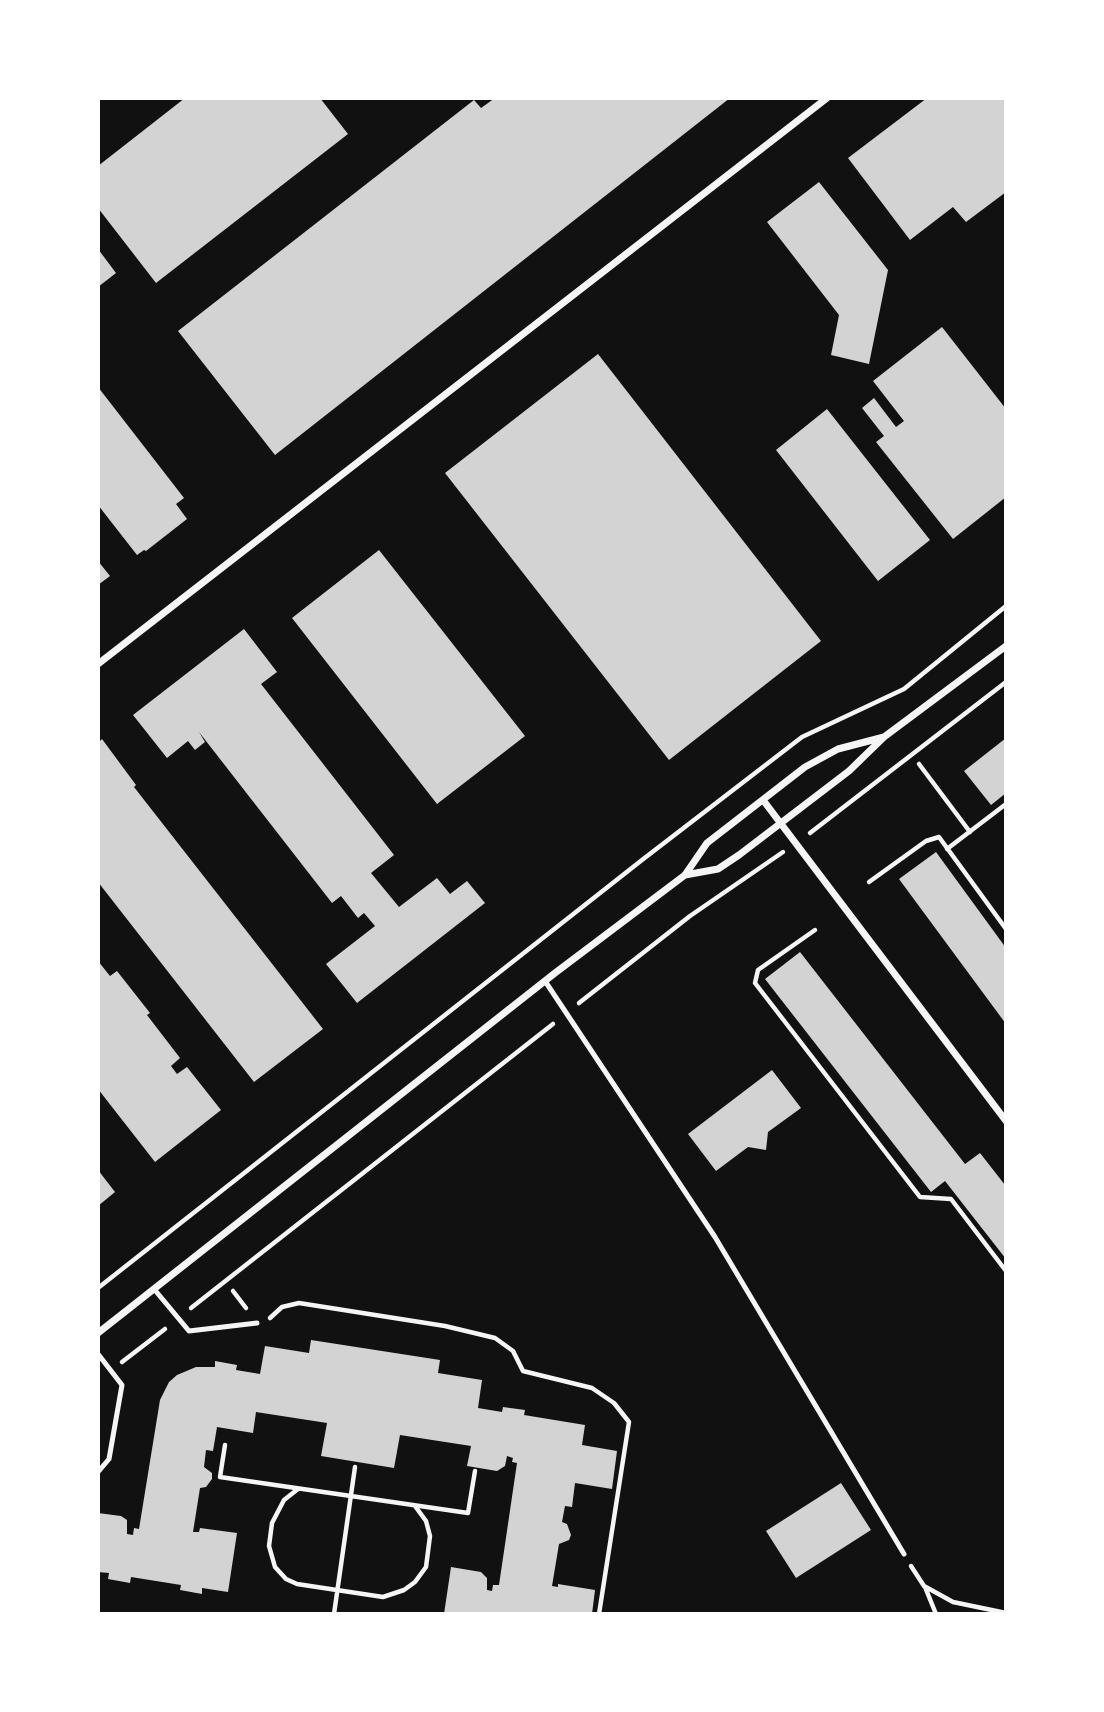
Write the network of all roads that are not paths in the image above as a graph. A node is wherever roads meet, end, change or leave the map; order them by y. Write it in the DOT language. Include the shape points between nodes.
graph roads {
  1 [pos="827,98"];
  2 [pos="1006,646"];
  3 [pos="98,664"];
  4 [pos="884,737"];
  5 [pos="763,800"];
  6 [pos="780,824"];
  7 [pos="685,874"];
  8 [pos="545,981"];
  9 [pos="1006,1121"];
  10 [pos="154,1289"];
  11 [pos="257,1323"];
  12 [pos="98,1333"];
  13 [pos="98,1354"];
  14 [pos="98,1472"];
  15 [pos="904,1554"];
  1 -- 3 [label="street"];
  2 -- 4 [label="street"];
  4 -- 5 [label="street" via="838,749 805,767"];
  4 -- 6 [label="street" via="849,771"];
  5 -- 6 [label="street"];
  5 -- 7 [label="street" via="707,843"];
  6 -- 7 [label="street" via="718,869"];
  6 -- 9 [label="street"];
  7 -- 8 [label="street"];
  8 -- 10 [label="street"];
  8 -- 15 [label="lane" via="715,1237"];
  10 -- 11 [label="lane" via="189,1331"];
  10 -- 12 [label="street"];
  13 -- 14 [label="lane" via="122,1385 109,1459"];
}
